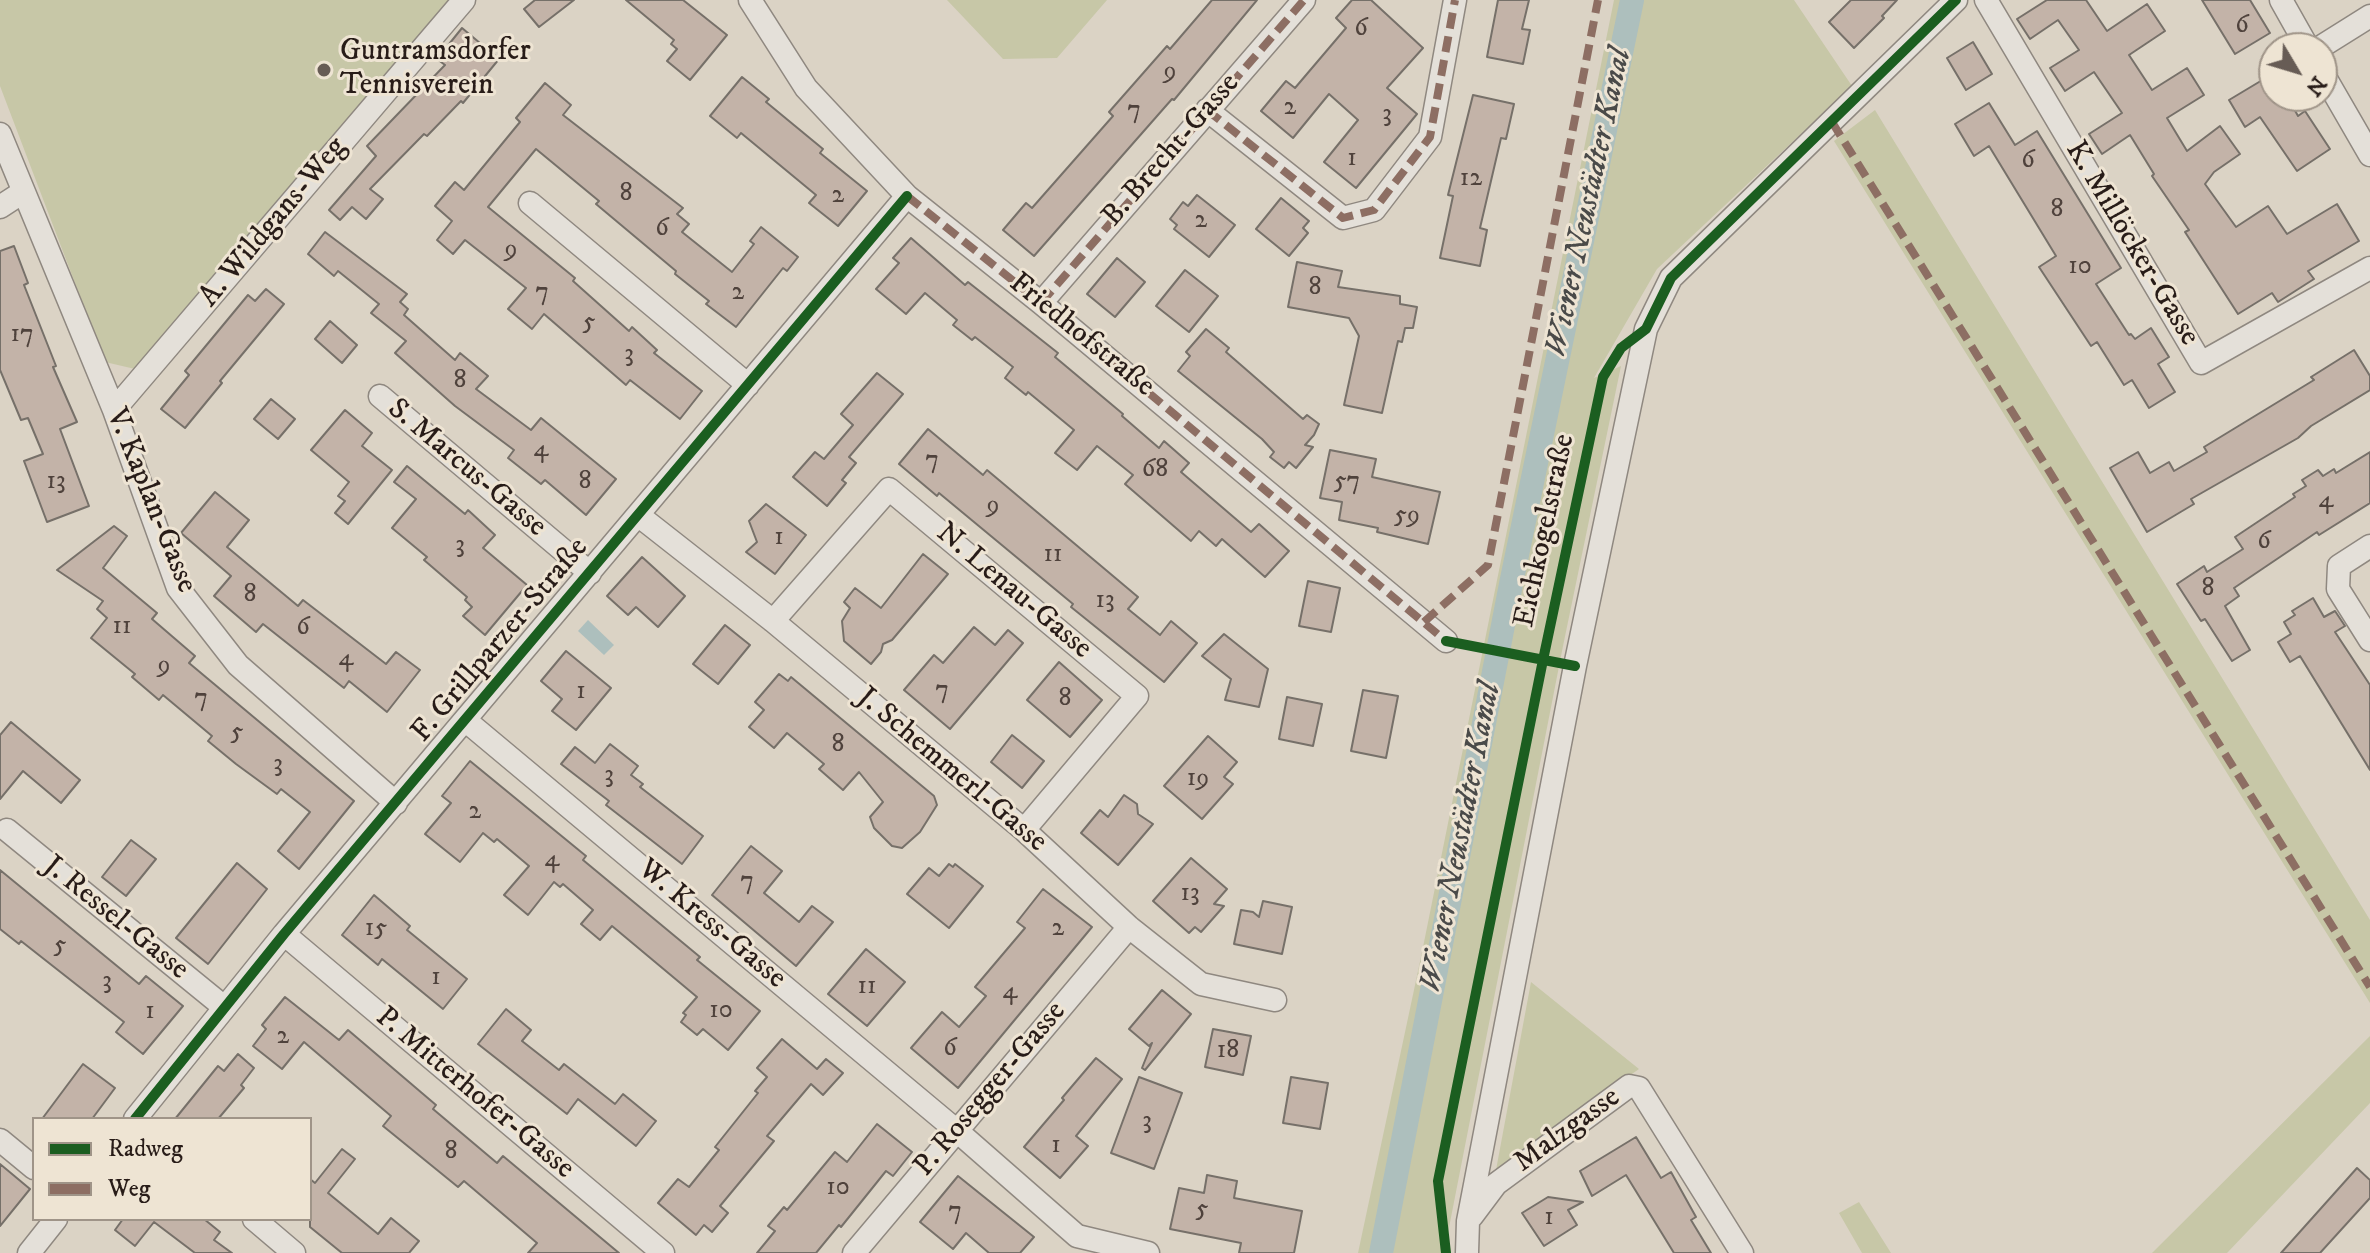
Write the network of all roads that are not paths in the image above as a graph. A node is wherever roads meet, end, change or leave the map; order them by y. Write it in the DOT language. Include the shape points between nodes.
graph roads {
  1 [pos="464,0"];
  2 [pos="750,0"];
  3 [pos="1304,0"];
  4 [pos="1455,0"];
  5 [pos="1956,0"];
  6 [pos="1986,0"];
  7 [pos="2281,0"];
  8 [pos="2370,16"];
  9 [pos="2299,32"];
  10 [pos="2338,36"];
  11 [pos="2338,100"];
  12 [pos="1207,110"];
  13 [pos="0,134"];
  14 [pos="2370,155"];
  15 [pos="23,192"];
  16 [pos="907,196"];
  17 [pos="530,203"];
  18 [pos="0,207"];
  19 [pos="2370,268"];
  20 [pos="1041,303"];
  21 [pos="748,385"];
  22 [pos="380,396"];
  23 [pos="114,410"];
  24 [pos="638,515"];
  25 [pos="2370,546"];
  26 [pos="590,573"];
  27 [pos="773,621"];
  28 [pos="2370,640"];
  29 [pos="1446,641"];
  30 [pos="465,720"];
  31 [pos="396,803"];
  32 [pos="7,830"];
  33 [pos="1024,830"];
  34 [pos="1129,927"];
  35 [pos="284,934"];
  36 [pos="1275,1000"];
  37 [pos="224,1007"];
  38 [pos="137,1117"];
  39 [pos="957,1131"];
  40 [pos="0,1140"];
  41 [pos="32,1166"];
  42 [pos="54,1221"];
  43 [pos="256,1221"];
  44 [pos="1468,1221"];
  45 [pos="29,1253"];
  46 [pos="294,1253"];
  47 [pos="663,1253"];
  48 [pos="854,1253"];
  49 [pos="1148,1253"];
  50 [pos="1467,1253"];
  51 [pos="1742,1253"];
  1 -- 23 [label="street, A. Wildgans-Weg"];
  2 -- 16 [label="street, Friedhofstraße" via="806,88"];
  3 -- 12 [label="street, B. Brecht-Gasse"];
  4 -- 12 [label="street" via="1430,137 1374,210 1343,218"];
  5 -- 44 [label="street, Eichkogelstraße" via="1671,278 1646,329"];
  6 -- 19 [label="street, K. Millöcker-Gasse" via="2201,363"];
  7 -- 9 [label="street"];
  8 -- 10 [label="street"];
  11 -- 14 [label="street"];
  12 -- 20 [label="street, B. Brecht-Gasse"];
  13 -- 15 [label="street, V. Kaplan-Gasse"];
  15 -- 18 [label="street"];
  15 -- 23 [label="street, V. Kaplan-Gasse"];
  16 -- 20 [label="street, Friedhofstraße"];
  16 -- 21 [label="street, F. Grillparzer-Straße"];
  17 -- 21 [label="street"];
  20 -- 29 [label="street, Friedhofstraße"];
  21 -- 24 [label="street, F. Grillparzer-Straße"];
  22 -- 26 [label="street, S. Marcus-Gasse"];
  23 -- 31 [label="street, V. Kaplan-Gasse" via="178,588 238,665"];
  24 -- 26 [label="street, F. Grillparzer-Straße"];
  24 -- 27 [label="street, J. Schemmerl-Gasse"];
  25 -- 28 [label="street" via="2339,566 2338,589"];
  26 -- 30 [label="street, F. Grillparzer-Straße"];
  27 -- 33 [label="street, J. Schemmerl-Gasse"];
  27 -- 33 [label="street, N. Lenau-Gasse" via="889,489 1137,696"];
  30 -- 31 [label="street, F. Grillparzer-Straße"];
  30 -- 39 [label="street, W. Kress-Gasse"];
  31 -- 35 [label="street, F. Grillparzer-Straße"];
  32 -- 37 [label="street, J. Ressel-Gasse"];
  33 -- 34 [label="street, J. Schemmerl-Gasse"];
  34 -- 36 [label="street, J. Schemmerl-Gasse" via="1201,984"];
  34 -- 39 [label="street, P. Rosegger-Gasse"];
  35 -- 37 [label="street, F. Grillparzer-Straße"];
  35 -- 47 [label="street, P. Mitterhofer-Gasse"];
  37 -- 38 [label="street, F. Grillparzer-Straße"];
  39 -- 48 [label="street, P. Rosegger-Gasse"];
  39 -- 49 [label="street, W. Kress-Gasse" via="1077,1236"];
  40 -- 41 [label="street"];
  42 -- 45 [label="street"];
  43 -- 46 [label="street"];
  44 -- 50 [label="street, Eichkogelstraße"];
  44 -- 51 [label="street, Malzgasse" via="1496,1184 1633,1085"];
}
